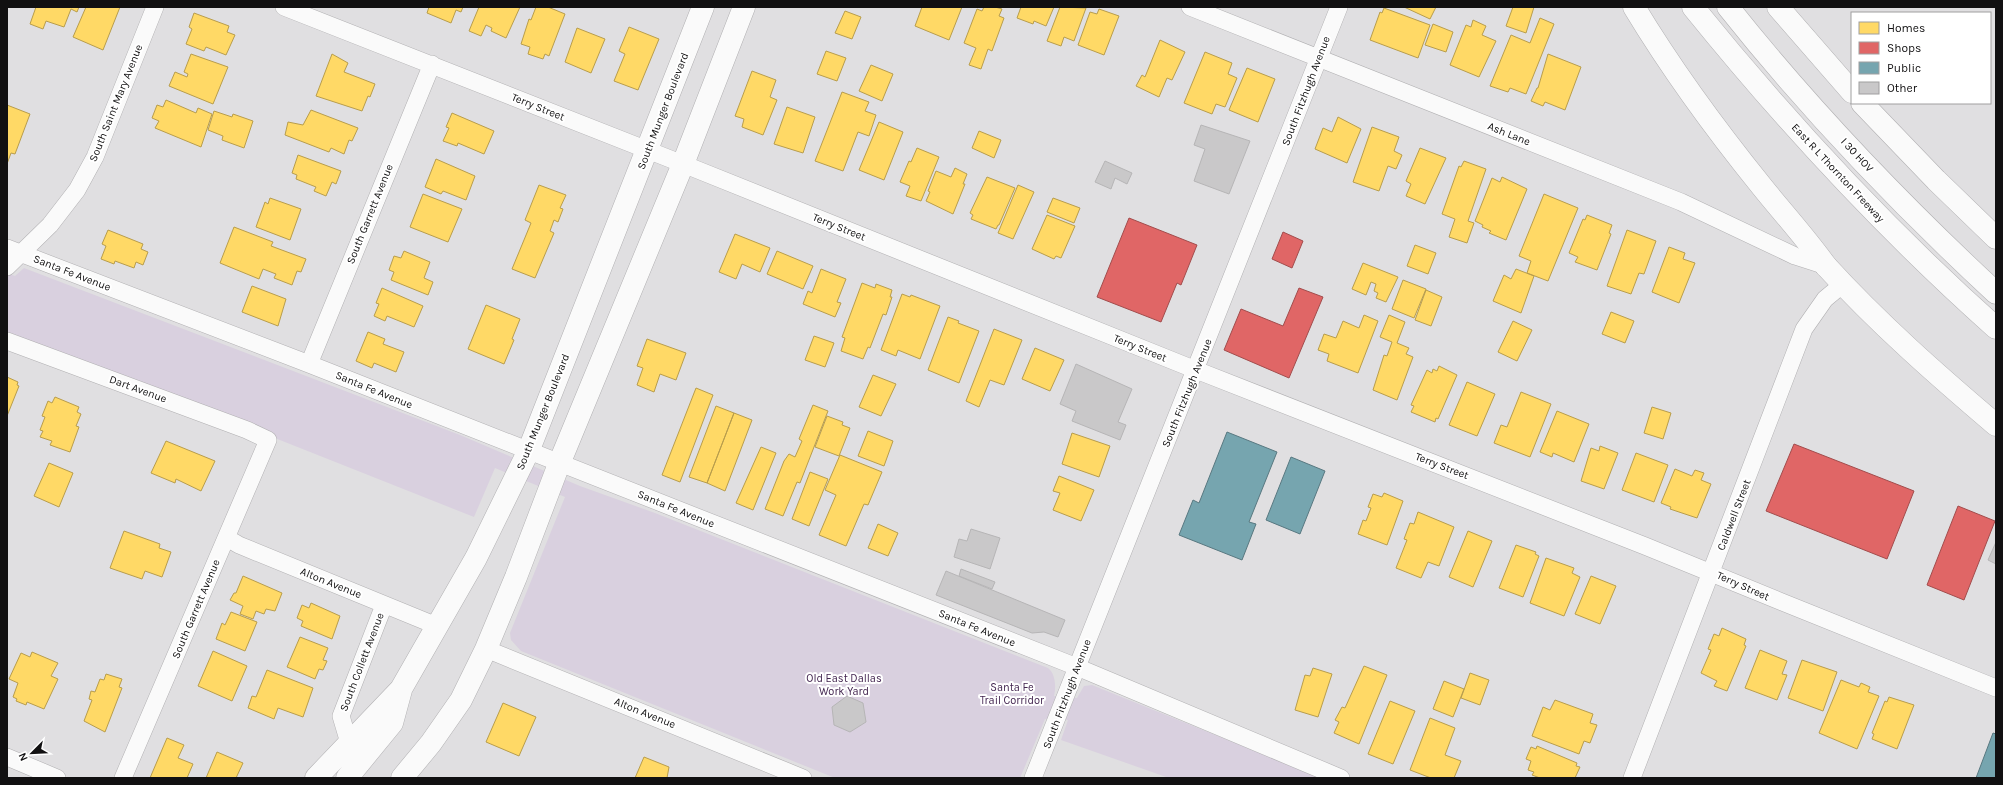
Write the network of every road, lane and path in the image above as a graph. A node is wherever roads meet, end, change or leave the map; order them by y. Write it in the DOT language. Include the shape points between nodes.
graph roads {
  1 [pos="155,7"];
  2 [pos="284,7"];
  3 [pos="703,7"];
  4 [pos="744,7"];
  5 [pos="1190,7"];
  6 [pos="1339,7"];
  7 [pos="1634,7"];
  8 [pos="1693,7"];
  9 [pos="1728,7"];
  10 [pos="1742,7"];
  11 [pos="1778,7"];
  12 [pos="1318,58"];
  13 [pos="432,64"];
  14 [pos="1851,91"];
  15 [pos="1863,104"];
  16 [pos="648,150"];
  17 [pos="683,164"];
  18 [pos="1996,238"];
  19 [pos="14,251"];
  20 [pos="1826,266"];
  21 [pos="7,267"];
  22 [pos="1996,277"];
  23 [pos="1843,284"];
  24 [pos="1996,293"];
  25 [pos="1996,328"];
  26 [pos="7,341"];
  27 [pos="309,364"];
  28 [pos="1196,370"];
  29 [pos="1996,425"];
  30 [pos="268,440"];
  31 [pos="528,452"];
  32 [pos="559,464"];
  33 [pos="227,538"];
  34 [pos="1712,572"];
  35 [pos="384,605"];
  36 [pos="437,626"];
  37 [pos="486,648"];
  38 [pos="1077,667"];
  39 [pos="1996,688"];
  40 [pos="401,689"];
  41 [pos="349,743"];
  42 [pos="7,757"];
  43 [pos="57,778"];
  44 [pos="123,778"];
  45 [pos="316,778"];
  46 [pos="347,778"];
  47 [pos="402,778"];
  48 [pos="803,778"];
  49 [pos="1034,778"];
  50 [pos="1341,778"];
  51 [pos="1632,778"];
  1 -- 19 [label="street, South Saint Mary Avenue" via="96,157 77,190 50,225"];
  2 -- 13 [label="street, Terry Street"];
  3 -- 16 [label="main road, South Munger Boulevard"];
  4 -- 17 [label="main road"];
  5 -- 12 [label="street, Ash Lane"];
  6 -- 12 [label="street, South Fitzhugh Avenue"];
  7 -- 20 [label="main road" via="1702,110"];
  8 -- 25 [label="main road, East R L Thornton Freeway" via="1794,127 1869,207 1954,291"];
  9 -- 24 [label="main road, I 30 HOV" via="1788,80 1851,150 1937,238"];
  10 -- 22 [label="main road, I 30 HOV" via="1794,70 1862,144"];
  11 -- 14 [label="main road"];
  12 -- 20 [label="street, Ash Lane" via="1681,202 1795,256"];
  12 -- 28 [label="street, South Fitzhugh Avenue"];
  13 -- 16 [label="street, Terry Street"];
  13 -- 27 [label="street, South Garrett Avenue"];
  15 -- 18 [label="main road"];
  16 -- 17 [label="street, Terry Street"];
  16 -- 31 [label="main road, South Munger Boulevard"];
  17 -- 28 [label="street, Terry Street"];
  17 -- 32 [label="main road"];
  19 -- 21 [label="street, South Saint Mary Avenue"];
  19 -- 27 [label="street, Santa Fe Avenue"];
  20 -- 23 [label="main road"];
  23 -- 29 [label="main road" via="1932,370"];
  23 -- 34 [label="street, Caldwell Street" via="1825,299 1804,329"];
  26 -- 30 [label="street, Dart Avenue"];
  27 -- 31 [label="street, Santa Fe Avenue"];
  28 -- 34 [label="street, Terry Street"];
  28 -- 38 [label="street, South Fitzhugh Avenue"];
  30 -- 33 [label="street, South Garrett Avenue"];
  31 -- 32 [label="street, Santa Fe Avenue"];
  31 -- 36 [label="main road, South Munger Boulevard" via="476,558"];
  32 -- 37 [label="main road"];
  32 -- 38 [label="street, Santa Fe Avenue"];
  33 -- 35 [label="street, Alton Avenue"];
  33 -- 44 [label="street, South Garrett Avenue"];
  34 -- 39 [label="street, Terry Street"];
  34 -- 51 [label="street, Caldwell Street"];
  35 -- 36 [label="street, Alton Avenue"];
  35 -- 41 [label="street, South Collett Avenue" via="341,716"];
  36 -- 40 [label="main road, South Munger Boulevard"];
  37 -- 47 [label="main road" via="461,700 431,743"];
  37 -- 48 [label="street, Alton Avenue"];
  38 -- 49 [label="street, South Fitzhugh Avenue"];
  38 -- 50 [label="street, Santa Fe Avenue"];
  40 -- 41 [label="main road, South Munger Boulevard"];
  40 -- 46 [label="main road" via="392,723"];
  41 -- 45 [label="main road, South Munger Boulevard"];
  42 -- 43 [label="street"];
}
